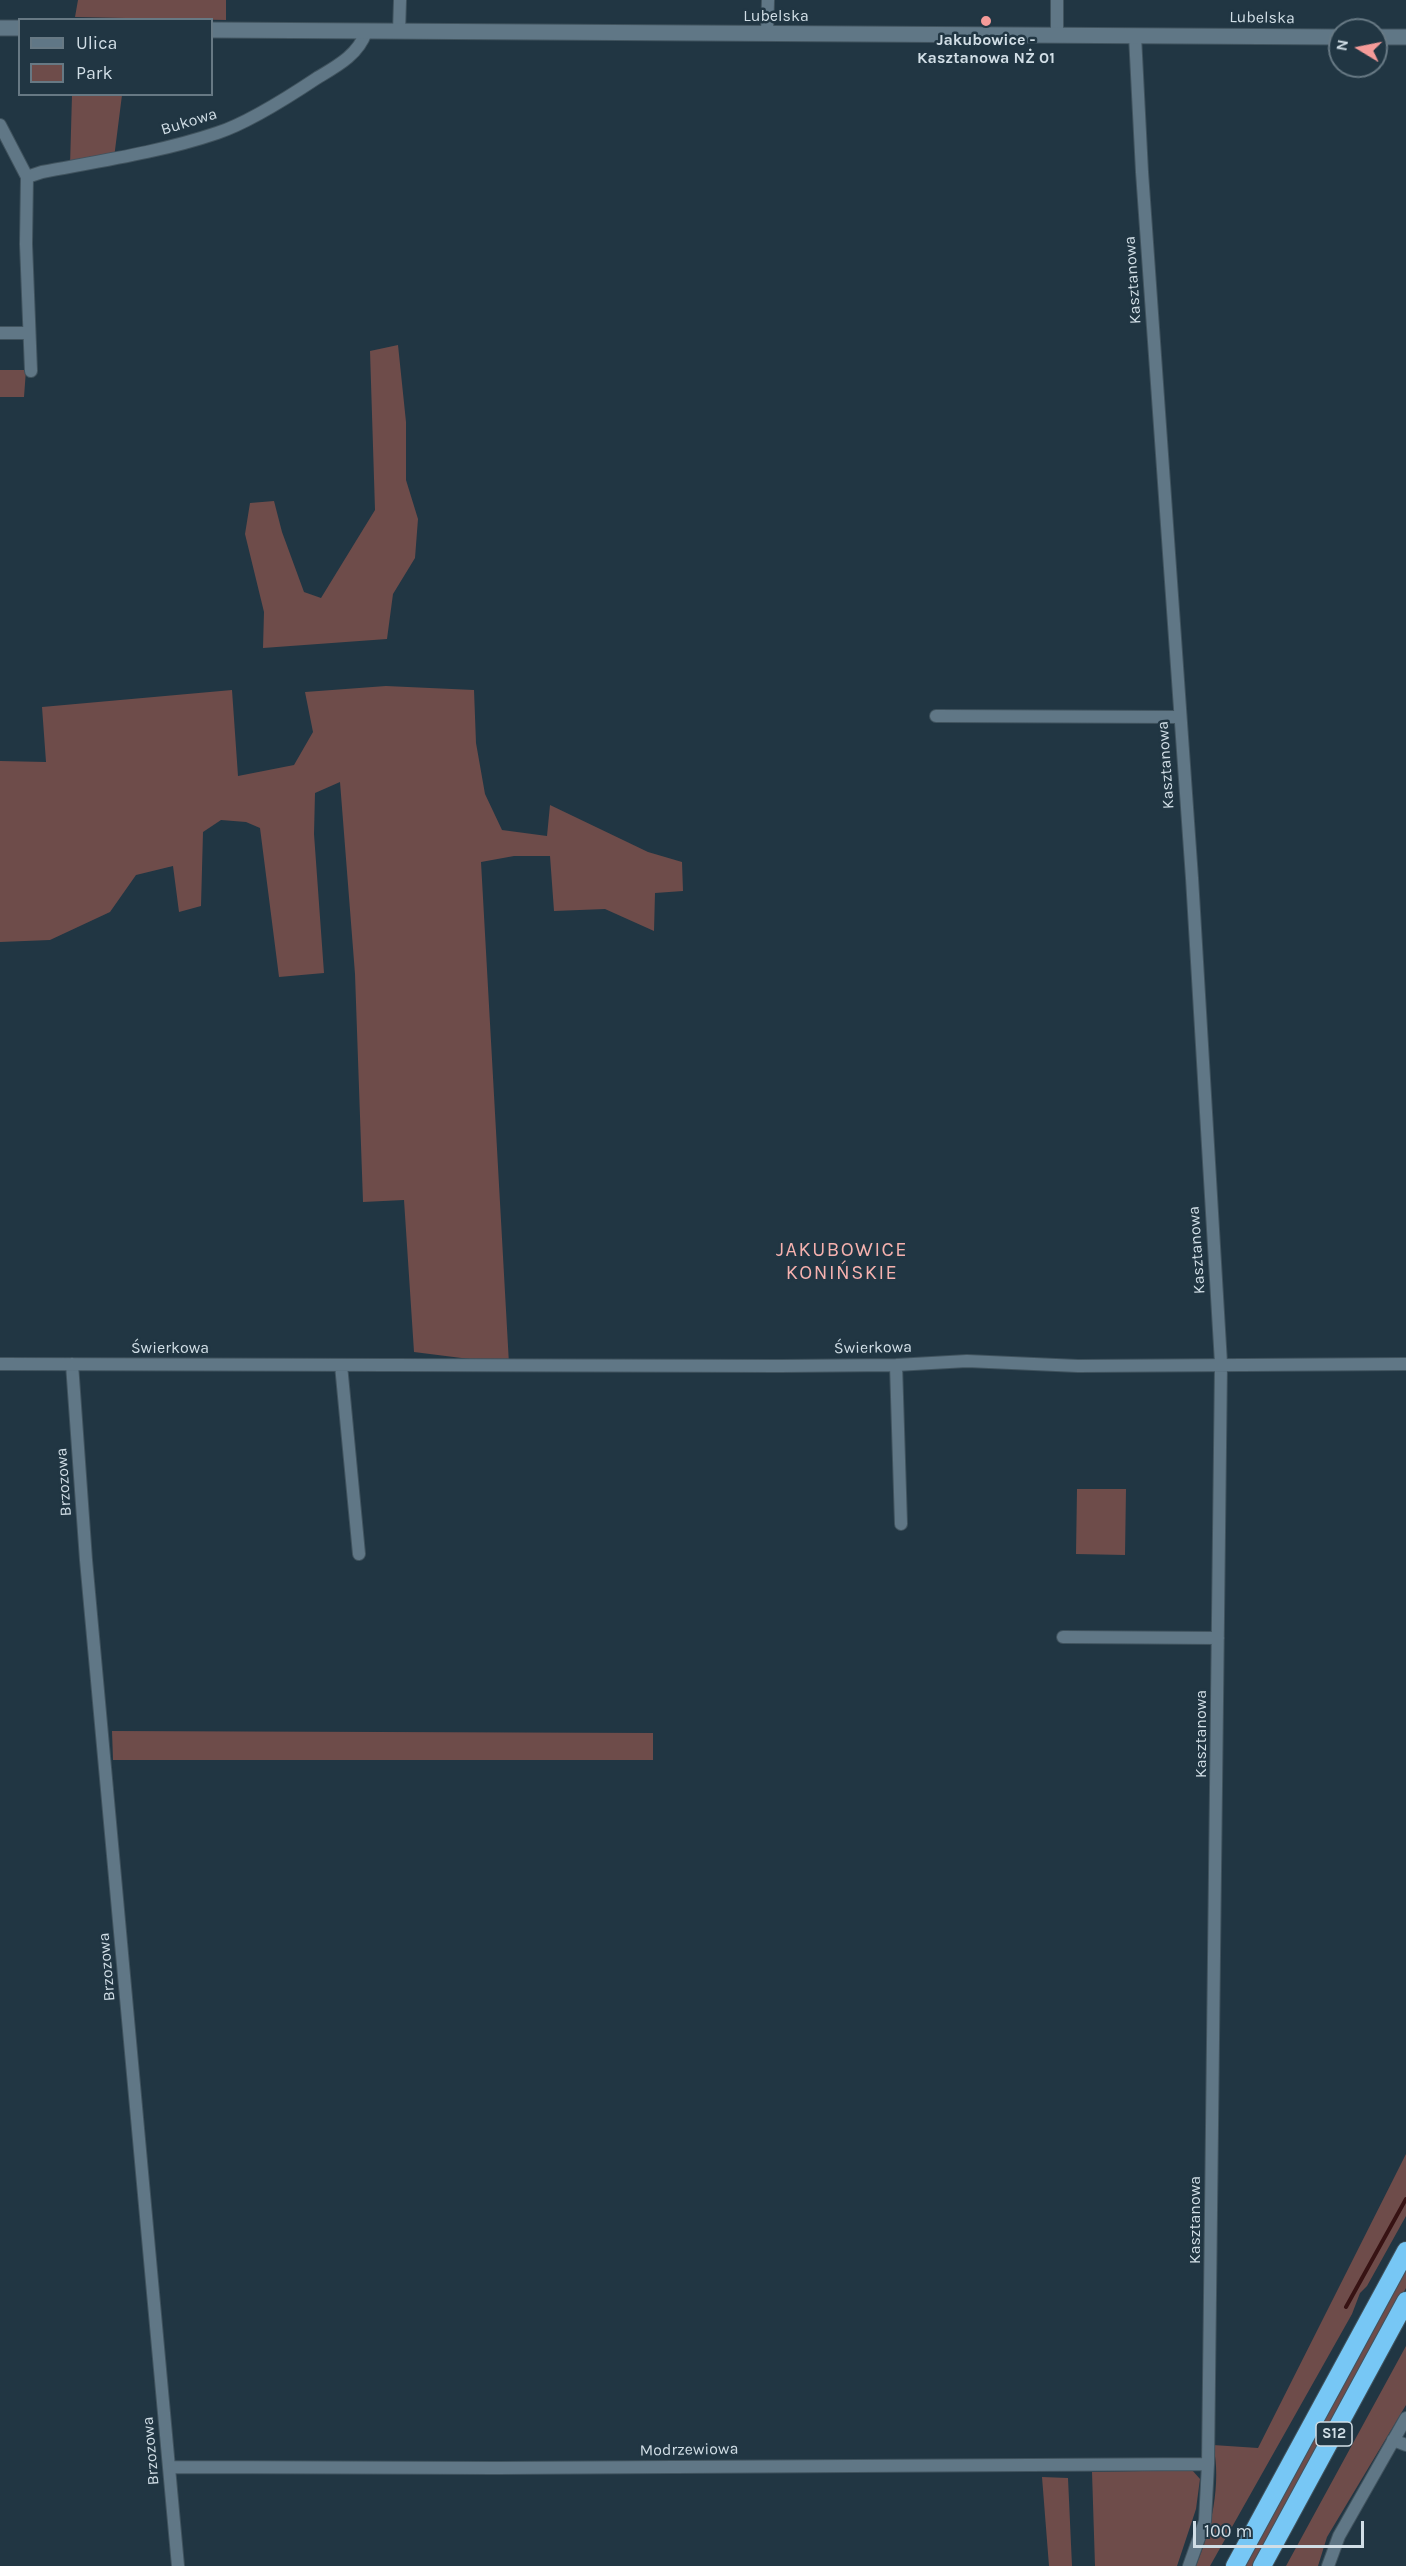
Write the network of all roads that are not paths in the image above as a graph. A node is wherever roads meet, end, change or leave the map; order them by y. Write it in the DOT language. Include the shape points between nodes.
graph roads {
  1 [pos="400,0"];
  2 [pos="768,0"];
  3 [pos="1057,0"];
  4 [pos="0,28"];
  5 [pos="18,28"];
  6 [pos="213,30"];
  7 [pos="366,32"];
  8 [pos="399,32"];
  9 [pos="767,34"];
  10 [pos="1057,35"];
  11 [pos="1134,36"];
  12 [pos="1328,37"];
  13 [pos="1388,37"];
  14 [pos="1406,37"];
  15 [pos="0,125"];
  16 [pos="27,177"];
  17 [pos="0,333"];
  18 [pos="29,333"];
  19 [pos="31,371"];
  20 [pos="936,716"];
  21 [pos="1179,717"];
  22 [pos="0,1364"];
  23 [pos="72,1364"];
  24 [pos="1221,1364"];
  25 [pos="1406,1364"];
  26 [pos="341,1365"];
  27 [pos="896,1365"];
  28 [pos="901,1524"];
  29 [pos="359,1554"];
  30 [pos="1063,1637"];
  31 [pos="1218,1638"];
  32 [pos="1406,2251"];
  33 [pos="1406,2301"];
  34 [pos="1406,2418"];
  35 [pos="1393,2440"];
  36 [pos="1406,2445"];
  37 [pos="1208,2464"];
  38 [pos="170,2467"];
  39 [pos="178,2566"];
  40 [pos="1190,2566"];
  41 [pos="1235,2566"];
  42 [pos="1262,2566"];
  43 [pos="1328,2566"];
  1 -- 8 [label="street"];
  2 -- 9 [label="street"];
  3 -- 10 [label="street"];
  4 -- 5 [label="street"];
  6 -- 7 [label="street, Lubelska"];
  7 -- 8 [label="street, Lubelska"];
  7 -- 16 [label="street, Bukowa" via="348,58 287,97 219,133"];
  8 -- 9 [label="street, Lubelska"];
  9 -- 10 [label="street, Lubelska"];
  10 -- 11 [label="street, Lubelska"];
  11 -- 12 [label="street, Lubelska"];
  11 -- 21 [label="street, Kasztanowa"];
  13 -- 14 [label="street"];
  15 -- 16 [label="street"];
  16 -- 18 [label="street"];
  17 -- 18 [label="street"];
  18 -- 19 [label="street"];
  20 -- 21 [label="street"];
  21 -- 24 [label="street, Kasztanowa"];
  22 -- 23 [label="street, Świerkowa"];
  23 -- 26 [label="street, Świerkowa"];
  23 -- 38 [label="street, Brzozowa" via="86,1560"];
  24 -- 25 [label="street, Świerkowa"];
  24 -- 27 [label="street, Świerkowa" via="1078,1366 967,1361"];
  24 -- 31 [label="street, Kasztanowa"];
  26 -- 27 [label="street, Świerkowa"];
  26 -- 29 [label="street"];
  27 -- 28 [label="street"];
  30 -- 31 [label="street"];
  31 -- 37 [label="street, Kasztanowa"];
  32 -- 41 [label="highway, S12"];
  33 -- 42 [label="highway, S12"];
  34 -- 35 [label="street"];
  35 -- 36 [label="street"];
  35 -- 43 [label="street" via="1339,2536"];
  37 -- 38 [label="street, Modrzewiowa"];
  37 -- 40 [label="street, Kasztanowa" via="1205,2521"];
  38 -- 39 [label="street, Brzozowa"];
}
